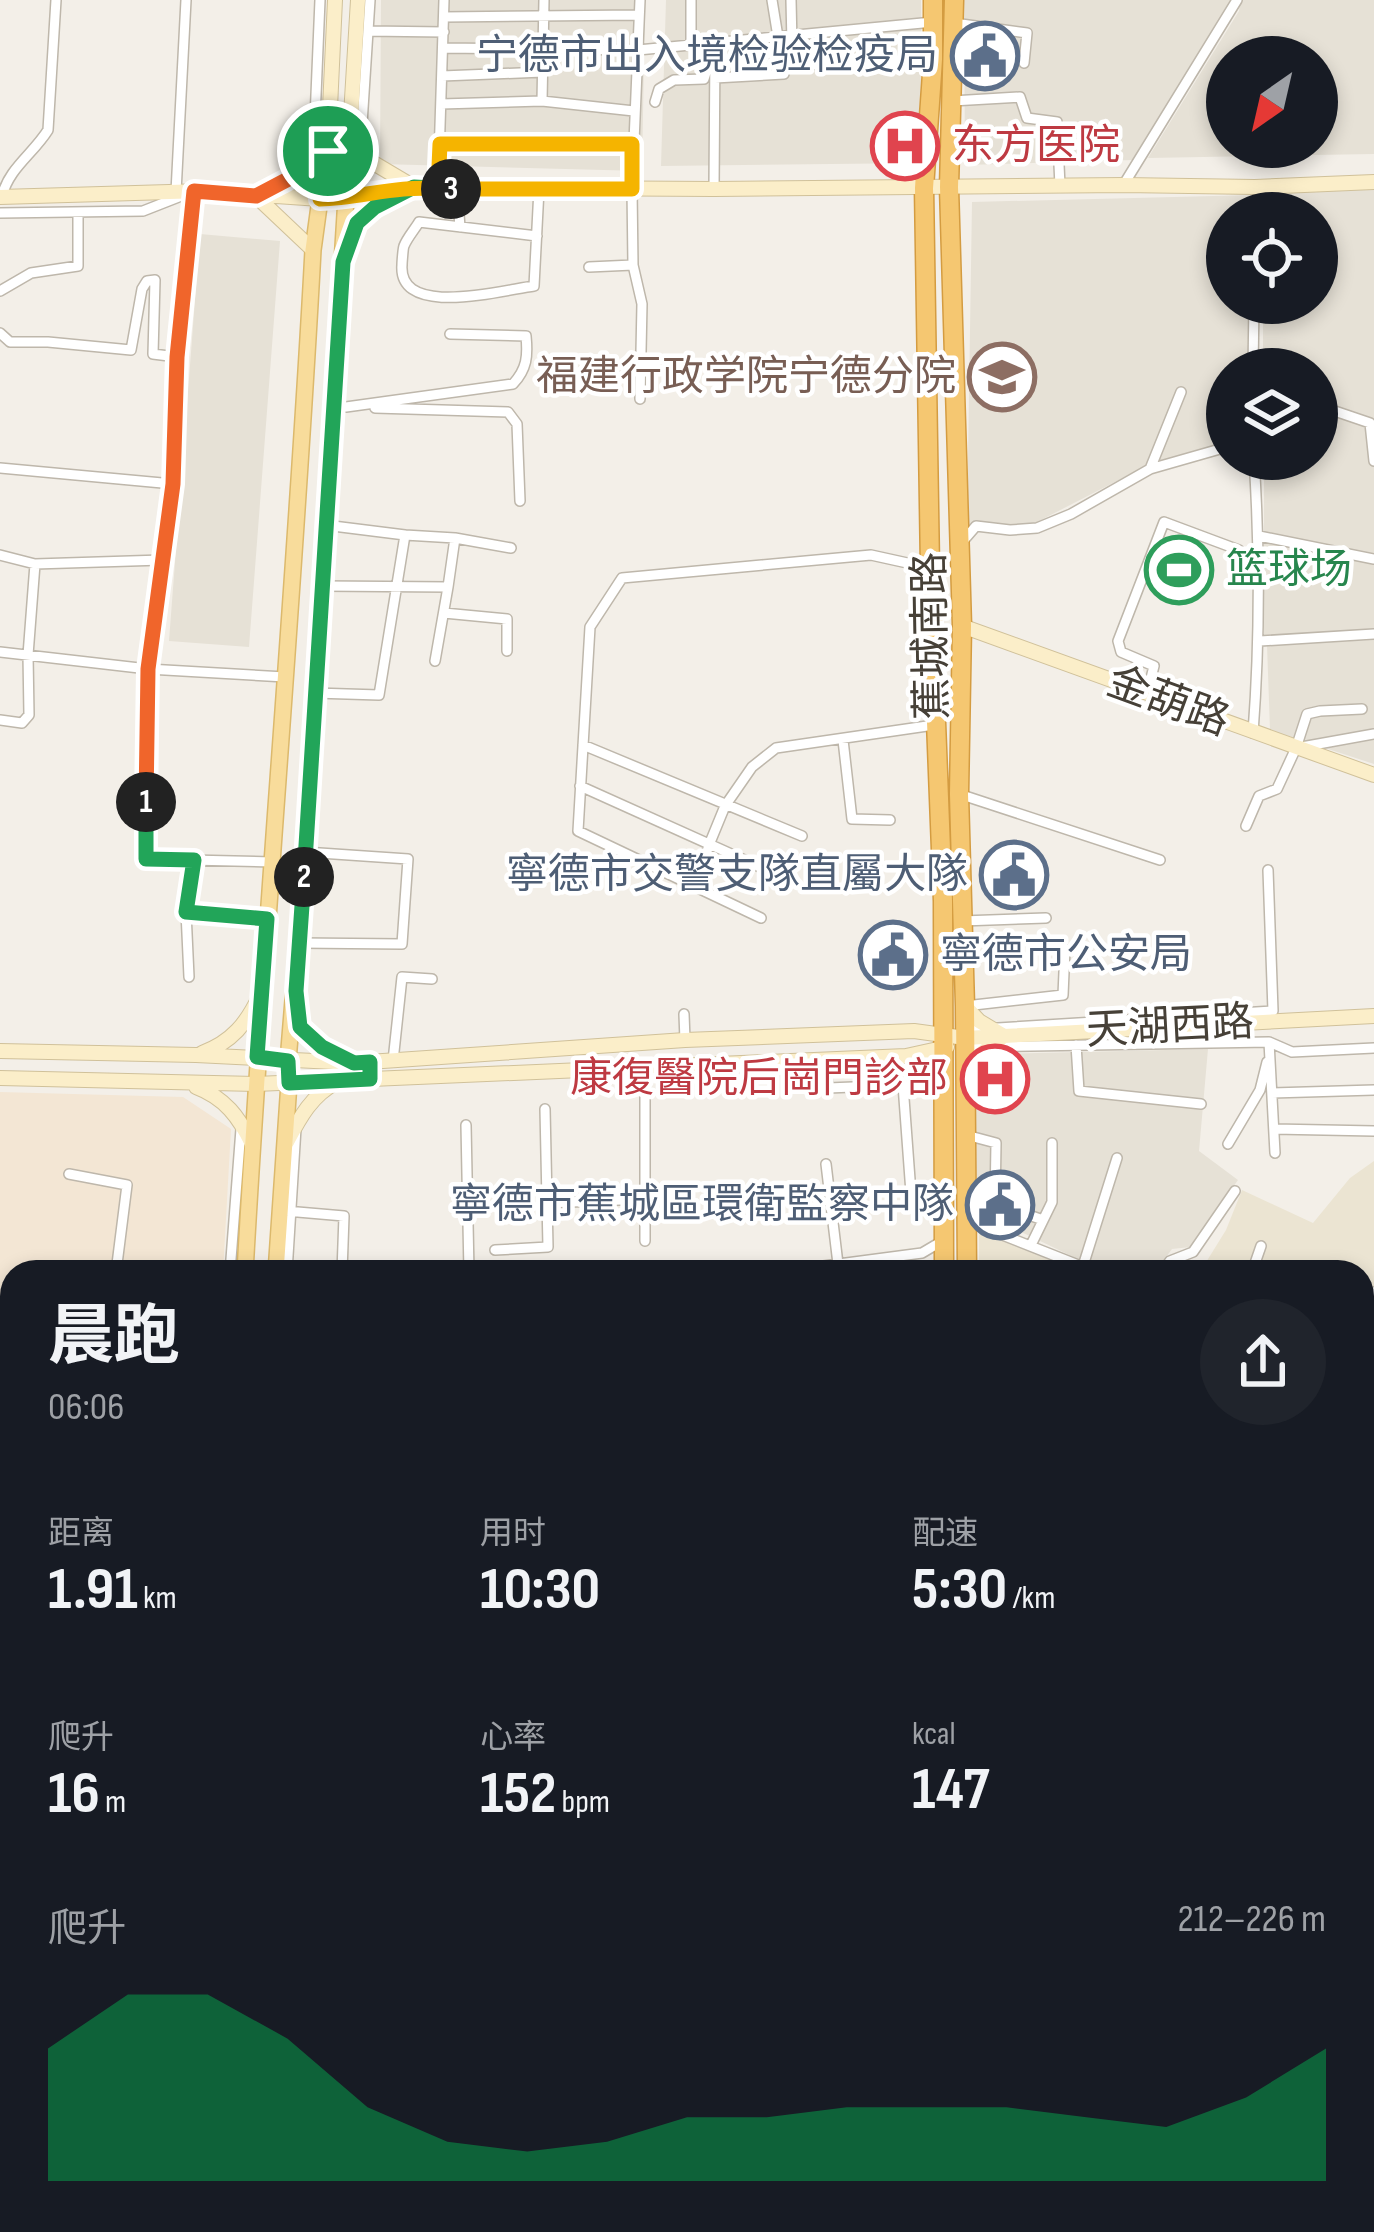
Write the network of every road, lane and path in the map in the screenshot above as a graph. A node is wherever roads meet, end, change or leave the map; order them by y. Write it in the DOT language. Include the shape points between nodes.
graph roads {
  1 [pos="56,0"];
  2 [pos="186,0"];
  3 [pos="320,0"];
  4 [pos="335,0"];
  5 [pos="358,0"];
  6 [pos="370,0"];
  7 [pos="444,0"];
  8 [pos="544,0"];
  9 [pos="640,0"];
  10 [pos="691,0"];
  11 [pos="772,0"];
  12 [pos="791,0"];
  13 [pos="933,0"];
  14 [pos="954,0"];
  15 [pos="1237,0"];
  16 [pos="639,15"];
  17 [pos="444,17"];
  18 [pos="544,17"];
  19 [pos="933,22"];
  20 [pos="954,23"];
  21 [pos="368,31"];
  22 [pos="444,32"];
  23 [pos="792,35"];
  24 [pos="778,37"];
  25 [pos="715,44"];
  26 [pos="692,45"];
  27 [pos="443,48"];
  28 [pos="544,49"];
  29 [pos="638,50"];
  30 [pos="933,58"];
  31 [pos="1024,63"];
  32 [pos="543,72"];
  33 [pos="442,76"];
  34 [pos="715,78"];
  35 [pos="952,100"];
  36 [pos="542,101"];
  37 [pos="655,101"];
  38 [pos="441,104"];
  39 [pos="634,111"];
  40 [pos="440,144"];
  41 [pos="632,144"];
  42 [pos="328,151"];
  43 [pos="355,155"];
  44 [pos="313,166"];
  45 [pos="1374,182"];
  46 [pos="1124,184"];
  47 [pos="1060,186"];
  48 [pos="414,187"];
  49 [pos="949,187"];
  50 [pos="539,188"];
  51 [pos="924,188"];
  52 [pos="438,189"];
  53 [pos="457,189"];
  54 [pos="632,189"];
  55 [pos="714,189"];
  56 [pos="194,191"];
  57 [pos="176,192"];
  58 [pos="256,196"];
  59 [pos="346,198"];
  60 [pos="320,199"];
  61 [pos="1,202"];
  62 [pos="78,212"];
  63 [pos="460,227"];
  64 [pos="537,236"];
  65 [pos="314,250"];
  66 [pos="343,262"];
  67 [pos="633,265"];
  68 [pos="589,267"];
  69 [pos="0,290"];
  70 [pos="0,333"];
  71 [pos="450,334"];
  72 [pos="177,357"];
  73 [pos="1180,392"];
  74 [pos="640,399"];
  75 [pos="339,407"];
  76 [pos="1338,412"];
  77 [pos="1206,453"];
  78 [pos="1374,461"];
  79 [pos="0,468"];
  80 [pos="1150,470"];
  81 [pos="1256,480"];
  82 [pos="173,484"];
  83 [pos="520,501"];
  84 [pos="325,525"];
  85 [pos="405,535"];
  86 [pos="1259,536"];
  87 [pos="455,538"];
  88 [pos="959,547"];
  89 [pos="511,548"];
  90 [pos="1239,550"];
  91 [pos="0,554"];
  92 [pos="1374,559"];
  93 [pos="162,560"];
  94 [pos="35,564"];
  95 [pos="930,568"];
  96 [pos="397,585"];
  97 [pos="322,586"];
  98 [pos="448,587"];
  99 [pos="444,613"];
  100 [pos="962,626"];
  101 [pos="1374,634"];
  102 [pos="1260,641"];
  103 [pos="508,651"];
  104 [pos="0,652"];
  105 [pos="28,656"];
  106 [pos="435,661"];
  107 [pos="148,669"];
  108 [pos="285,677"];
  109 [pos="315,693"];
  110 [pos="1147,694"];
  111 [pos="1362,710"];
  112 [pos="0,720"];
  113 [pos="934,724"];
  114 [pos="1253,733"];
  115 [pos="1374,734"];
  116 [pos="843,740"];
  117 [pos="583,746"];
  118 [pos="1296,748"];
  119 [pos="1374,776"];
  120 [pos="580,786"];
  121 [pos="959,794"];
  122 [pos="725,806"];
  123 [pos="890,820"];
  124 [pos="1246,826"];
  125 [pos="802,836"];
  126 [pos="709,845"];
  127 [pos="305,852"];
  128 [pos="194,860"];
  129 [pos="1160,860"];
  130 [pos="272,862"];
  131 [pos="1268,870"];
  132 [pos="780,876"];
  133 [pos="696,887"];
  134 [pos="186,912"];
  135 [pos="760,918"];
  136 [pos="1046,918"];
  137 [pos="267,919"];
  138 [pos="962,921"];
  139 [pos="299,943"];
  140 [pos="1065,949"];
  141 [pos="264,969"];
  142 [pos="297,972"];
  143 [pos="189,977"];
  144 [pos="432,979"];
  145 [pos="262,990"];
  146 [pos="296,991"];
  147 [pos="944,992"];
  148 [pos="965,1006"];
  149 [pos="684,1014"];
  150 [pos="1374,1016"];
  151 [pos="914,1031"];
  152 [pos="997,1032"];
  153 [pos="965,1038"];
  154 [pos="685,1040"];
  155 [pos="943,1042"];
  156 [pos="1076,1046"];
  157 [pos="1270,1046"];
  158 [pos="989,1047"];
  159 [pos="1374,1048"];
  160 [pos="0,1052"];
  161 [pos="196,1055"];
  162 [pos="177,1056"];
  163 [pos="907,1056"];
  164 [pos="257,1057"];
  165 [pos="826,1059"];
  166 [pos="393,1060"];
  167 [pos="288,1061"];
  168 [pos="362,1063"];
  169 [pos="645,1067"];
  170 [pos="0,1078"];
  171 [pos="370,1079"];
  172 [pos="340,1080"];
  173 [pos="289,1083"];
  174 [pos="183,1084"];
  175 [pos="256,1084"];
  176 [pos="966,1089"];
  177 [pos="1374,1090"];
  178 [pos="945,1093"];
  179 [pos="1272,1093"];
  180 [pos="1201,1104"];
  181 [pos="544,1109"];
  182 [pos="242,1124"];
  183 [pos="297,1124"];
  184 [pos="466,1125"];
  185 [pos="1274,1129"];
  186 [pos="1374,1131"];
  187 [pos="966,1135"];
  188 [pos="1052,1143"];
  189 [pos="252,1144"];
  190 [pos="1228,1144"];
  191 [pos="285,1146"];
  192 [pos="1275,1153"];
  193 [pos="1118,1158"];
  194 [pos="826,1163"];
  195 [pos="69,1174"];
  196 [pos="250,1180"];
  197 [pos="282,1181"];
  198 [pos="1235,1190"];
  199 [pos="945,1192"];
  200 [pos="645,1199"];
  201 [pos="547,1203"];
  202 [pos="286,1211"];
  203 [pos="1043,1220"];
  204 [pos="967,1221"];
  205 [pos="944,1240"];
  206 [pos="645,1241"];
  207 [pos="1030,1245"];
  208 [pos="1261,1246"];
  209 [pos="495,1250"];
  210 [pos="118,1260"];
  211 [pos="231,1260"];
  212 [pos="246,1260"];
  213 [pos="278,1260"];
  214 [pos="287,1260"];
  215 [pos="342,1260"];
  216 [pos="469,1260"];
  217 [pos="838,1260"];
  218 [pos="869,1260"];
  219 [pos="944,1260"];
  220 [pos="967,1260"];
  221 [pos="1068,1260"];
  222 [pos="1085,1260"];
  223 [pos="1173,1260"];
  224 [pos="1256,1260"];
  1 -- 61 [label="street" via="48,130 6,182"];
  2 -- 57 [label="street"];
  3 -- 44 [label="street"];
  4 -- 42 [label="main road"];
  5 -- 43 [label="main road"];
  6 -- 21 [label="street"];
  7 -- 17 [label="street"];
  8 -- 18 [label="street"];
  9 -- 16 [label="street"];
  10 -- 26 [label="street"];
  11 -- 24 [label="street"];
  12 -- 23 [label="street"];
  13 -- 19 [label="highway, 蕉城南路"];
  14 -- 20 [label="highway, 蕉城南路"];
  15 -- 46 [label="street"];
  16 -- 18 [label="street"];
  16 -- 29 [label="street"];
  17 -- 18 [label="street"];
  17 -- 22 [label="street"];
  18 -- 28 [label="street"];
  19 -- 23 [label="street"];
  19 -- 30 [label="highway, 蕉城南路"];
  20 -- 31 [label="street" via="1027,33"];
  20 -- 35 [label="highway, 蕉城南路"];
  21 -- 22 [label="street"];
  21 -- 43 [label="street"];
  22 -- 27 [label="street"];
  23 -- 24 [label="street"];
  23 -- 30 [label="street" via="803,65"];
  24 -- 25 [label="street"];
  24 -- 34 [label="street" via="784,74"];
  25 -- 26 [label="street"];
  25 -- 34 [label="street"];
  25 -- 37 [label="street" via="704,79 674,80"];
  26 -- 29 [label="street"];
  27 -- 28 [label="street"];
  27 -- 33 [label="street"];
  28 -- 29 [label="street"];
  28 -- 32 [label="street"];
  29 -- 39 [label="street"];
  30 -- 51 [label="highway, 蕉城南路"];
  32 -- 33 [label="street"];
  32 -- 36 [label="street"];
  33 -- 38 [label="street"];
  34 -- 55 [label="street"];
  35 -- 47 [label="street" via="1021,98 1027,118 1057,122"];
  35 -- 49 [label="highway, 蕉城南路"];
  36 -- 38 [label="street"];
  36 -- 39 [label="street"];
  38 -- 40 [label="street"];
  39 -- 41 [label="street"];
  40 -- 41 [label="street"];
  40 -- 52 [label="street"];
  41 -- 54 [label="street"];
  42 -- 44 [label="main road"];
  42 -- 60 [label="main road"];
  43 -- 48 [label="main road"];
  43 -- 59 [label="main road"];
  44 -- 58 [label="main road"];
  45 -- 46 [label="main road"];
  46 -- 47 [label="main road"];
  47 -- 49 [label="main road"];
  48 -- 52 [label="main road"];
  48 -- 59 [label="main road"];
  48 -- 66 [label="main road" via="357,223"];
  49 -- 51 [label="main road"];
  49 -- 88 [label="highway, 蕉城南路"];
  50 -- 53 [label="main road"];
  50 -- 54 [label="main road"];
  50 -- 64 [label="street"];
  51 -- 55 [label="main road"];
  51 -- 95 [label="highway, 蕉城南路"];
  52 -- 53 [label="main road"];
  53 -- 63 [label="street"];
  54 -- 55 [label="main road"];
  54 -- 67 [label="street"];
  56 -- 57 [label="main road"];
  56 -- 58 [label="main road"];
  56 -- 62 [label="street" via="143,211"];
  56 -- 72 [label="street"];
  57 -- 61 [label="main road"];
  58 -- 60 [label="main road"];
  58 -- 65 [label="main road"];
  59 -- 60 [label="main road"];
  59 -- 66 [label="main road"];
  60 -- 65 [label="main road"];
  61 -- 62 [label="street"];
  62 -- 69 [label="street" via="78,266 31,273"];
  63 -- 64 [label="street"];
  63 -- 64 [label="street" via="419,222 403,247 407,288 444,298 534,286"];
  65 -- 108 [label="main road"];
  66 -- 75 [label="main road"];
  67 -- 68 [label="street"];
  67 -- 74 [label="street" via="642,304"];
  70 -- 72 [label="street" via="10,342 130,350 142,290 155,280 153,354"];
  71 -- 75 [label="street" via="526,336 523,373 513,384"];
  72 -- 82 [label="street"];
  73 -- 80 [label="street"];
  75 -- 83 [label="street" via="508,412 517,424"];
  75 -- 84 [label="main road"];
  76 -- 78 [label="street" via="1370,423"];
  77 -- 80 [label="street"];
  79 -- 82 [label="street"];
  80 -- 88 [label="street" via="1037,528 976,526"];
  81 -- 86 [label="street"];
  82 -- 93 [label="street"];
  84 -- 85 [label="street"];
  84 -- 97 [label="main road"];
  85 -- 87 [label="street"];
  85 -- 96 [label="street"];
  86 -- 92 [label="street"];
  86 -- 102 [label="street"];
  87 -- 89 [label="street"];
  87 -- 98 [label="street"];
  88 -- 100 [label="highway, 蕉城南路"];
  90 -- 110 [label="street" via="1165,522 1118,641 1121,652 1154,666"];
  91 -- 94 [label="street"];
  93 -- 94 [label="street"];
  93 -- 107 [label="street"];
  94 -- 105 [label="street"];
  95 -- 113 [label="highway, 蕉城南路"];
  95 -- 117 [label="street" via="871,555 622,578 590,627"];
  96 -- 97 [label="street"];
  96 -- 98 [label="street"];
  96 -- 109 [label="street" via="380,695"];
  97 -- 109 [label="main road"];
  98 -- 99 [label="street"];
  99 -- 103 [label="street" via="507,619"];
  99 -- 106 [label="street"];
  100 -- 110 [label="main road, 金葫路"];
  100 -- 121 [label="highway, 蕉城南路"];
  101 -- 102 [label="street"];
  102 -- 114 [label="street"];
  104 -- 105 [label="street"];
  105 -- 107 [label="street"];
  105 -- 112 [label="street" via="29,715"];
  107 -- 108 [label="street"];
  107 -- 128 [label="street" via="146,859"];
  108 -- 130 [label="main road"];
  109 -- 127 [label="main road"];
  110 -- 114 [label="main road, 金葫路"];
  111 -- 118 [label="street" via="1307,715"];
  113 -- 116 [label="street"];
  113 -- 147 [label="highway, 蕉城南路"];
  114 -- 118 [label="main road, 金葫路"];
  115 -- 118 [label="street"];
  116 -- 122 [label="street" via="776,748 752,766"];
  116 -- 123 [label="street" via="852,819"];
  117 -- 120 [label="street"];
  117 -- 122 [label="street"];
  118 -- 119 [label="main road, 金葫路"];
  118 -- 124 [label="street" via="1277,789 1259,796"];
  120 -- 126 [label="street"];
  120 -- 133 [label="street" via="578,831"];
  121 -- 129 [label="street"];
  121 -- 138 [label="highway, 蕉城南路"];
  122 -- 125 [label="street"];
  122 -- 126 [label="street"];
  126 -- 132 [label="street"];
  126 -- 133 [label="street"];
  127 -- 139 [label="main road"];
  127 -- 139 [label="street" via="408,859 401,944"];
  128 -- 130 [label="street"];
  128 -- 134 [label="street"];
  130 -- 137 [label="main road"];
  131 -- 152 [label="street" via="1273,1012"];
  133 -- 135 [label="street"];
  134 -- 137 [label="street"];
  134 -- 143 [label="street"];
  136 -- 138 [label="street"];
  137 -- 141 [label="main road"];
  138 -- 148 [label="highway, 蕉城南路"];
  139 -- 142 [label="main road"];
  140 -- 148 [label="street" via="1063,995"];
  141 -- 142 [label="main road"];
  141 -- 145 [label="main road"];
  142 -- 146 [label="main road"];
  144 -- 166 [label="street" via="403,977"];
  145 -- 161 [label="main road" via="231,1038"];
  145 -- 164 [label="main road"];
  146 -- 167 [label="main road"];
  146 -- 168 [label="main road" via="300,1027 322,1047"];
  147 -- 151 [label="main road" via="938,1015"];
  147 -- 155 [label="highway, 蕉城南路"];
  148 -- 152 [label="main road"];
  148 -- 153 [label="highway, 蕉城南路"];
  149 -- 154 [label="street"];
  150 -- 152 [label="main road, 天湖西路"];
  151 -- 154 [label="main road"];
  151 -- 155 [label="main road"];
  152 -- 153 [label="main road, 天湖西路"];
  152 -- 158 [label="main road"];
  153 -- 155 [label="main road"];
  153 -- 158 [label="street"];
  153 -- 176 [label="highway, 蕉城南路"];
  154 -- 166 [label="main road"];
  155 -- 163 [label="main road"];
  155 -- 178 [label="highway, 蕉城南路"];
  156 -- 157 [label="street"];
  156 -- 158 [label="street"];
  156 -- 180 [label="street" via="1079,1091"];
  157 -- 159 [label="street"];
  157 -- 179 [label="street"];
  157 -- 190 [label="street" via="1260,1090"];
  158 -- 176 [label="main road"];
  160 -- 162 [label="main road"];
  161 -- 162 [label="main road"];
  161 -- 164 [label="main road"];
  162 -- 174 [label="main road"];
  163 -- 165 [label="main road"];
  163 -- 178 [label="main road" via="934,1073"];
  164 -- 167 [label="main road"];
  164 -- 175 [label="main road"];
  165 -- 169 [label="main road"];
  165 -- 199 [label="street" via="828,1088 903,1084 911,1192"];
  166 -- 168 [label="main road"];
  167 -- 168 [label="main road"];
  167 -- 173 [label="main road"];
  168 -- 171 [label="main road"];
  169 -- 171 [label="main road"];
  169 -- 200 [label="street"];
  170 -- 174 [label="main road"];
  171 -- 172 [label="main road"];
  172 -- 173 [label="main road"];
  172 -- 183 [label="main road" via="321,1090"];
  173 -- 175 [label="main road"];
  173 -- 191 [label="main road"];
  174 -- 175 [label="main road"];
  174 -- 182 [label="main road" via="207,1091"];
  175 -- 189 [label="main road"];
  176 -- 187 [label="highway, 蕉城南路"];
  177 -- 179 [label="street"];
  178 -- 199 [label="highway, 蕉城南路"];
  179 -- 185 [label="street"];
  181 -- 201 [label="street"];
  182 -- 189 [label="main road"];
  182 -- 211 [label="street"];
  183 -- 191 [label="main road"];
  183 -- 202 [label="street"];
  184 -- 216 [label="street"];
  185 -- 186 [label="street"];
  185 -- 192 [label="street"];
  187 -- 203 [label="street" via="996,1144 995,1204"];
  187 -- 204 [label="highway, 蕉城南路"];
  188 -- 203 [label="street" via="1052,1202"];
  189 -- 196 [label="main road"];
  191 -- 197 [label="main road"];
  193 -- 222 [label="street"];
  194 -- 217 [label="street"];
  195 -- 210 [label="street" via="127,1185"];
  196 -- 197 [label="main road"];
  196 -- 212 [label="main road"];
  197 -- 202 [label="main road"];
  198 -- 223 [label="street" via="1193,1252"];
  199 -- 205 [label="highway, 蕉城南路"];
  200 -- 201 [label="street"];
  200 -- 206 [label="street"];
  201 -- 209 [label="street" via="548,1247"];
  202 -- 213 [label="main road"];
  202 -- 214 [label="street"];
  202 -- 215 [label="street" via="344,1216"];
  203 -- 207 [label="street"];
  204 -- 207 [label="street"];
  204 -- 220 [label="highway, 蕉城南路"];
  205 -- 218 [label="street" via="922,1253"];
  205 -- 219 [label="highway, 蕉城南路"];
  207 -- 221 [label="street"];
  208 -- 224 [label="street"];
}
